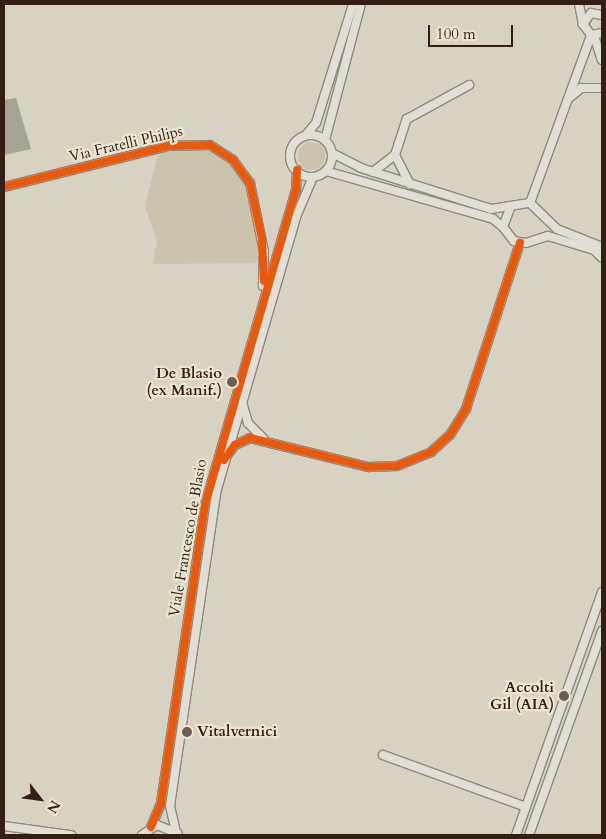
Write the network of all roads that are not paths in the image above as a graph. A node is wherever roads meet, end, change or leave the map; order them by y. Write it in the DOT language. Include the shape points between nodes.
graph roads {
  1 [pos="353,4"];
  2 [pos="361,4"];
  3 [pos="579,4"];
  4 [pos="588,4"];
  5 [pos="594,4"];
  6 [pos="596,14"];
  7 [pos="583,26"];
  8 [pos="602,33"];
  9 [pos="592,36"];
  10 [pos="583,49"];
  11 [pos="602,60"];
  12 [pos="469,85"];
  13 [pos="602,88"];
  14 [pos="566,103"];
  15 [pos="305,136"];
  16 [pos="325,140"];
  17 [pos="332,153"];
  18 [pos="395,155"];
  19 [pos="297,170"];
  20 [pos="326,171"];
  21 [pos="373,172"];
  22 [pos="313,176"];
  23 [pos="410,184"];
  24 [pos="4,187"];
  25 [pos="530,203"];
  26 [pos="511,206"];
  27 [pos="543,217"];
  28 [pos="503,227"];
  29 [pos="537,238"];
  30 [pos="520,243"];
  31 [pos="602,247"];
  32 [pos="602,258"];
  33 [pos="257,321"];
  34 [pos="242,399"];
  35 [pos="263,438"];
  36 [pos="224,460"];
  37 [pos="602,592"];
  38 [pos="602,631"];
  39 [pos="383,756"];
  40 [pos="526,807"];
  41 [pos="4,826"];
  42 [pos="151,827"];
  43 [pos="177,833"];
  44 [pos="71,835"];
  45 [pos="142,835"];
  46 [pos="516,835"];
  47 [pos="529,835"];
  1 -- 15 [label="street" via="316,123"];
  2 -- 16 [label="street"];
  3 -- 7 [label="street"];
  4 -- 6 [label="street"];
  5 -- 6 [label="street"];
  6 -- 7 [label="street"];
  7 -- 9 [label="street"];
  7 -- 10 [label="street"];
  8 -- 9 [label="street"];
  9 -- 10 [label="street"];
  9 -- 11 [label="street"];
  10 -- 14 [label="street"];
  12 -- 18 [label="street" via="407,119"];
  13 -- 14 [label="street" via="581,88"];
  14 -- 25 [label="street"];
  15 -- 16 [label="street"];
  15 -- 19 [label="street" via="292,148"];
  16 -- 17 [label="street"];
  17 -- 20 [label="street"];
  17 -- 21 [label="street"];
  18 -- 21 [label="street"];
  18 -- 23 [label="street"];
  19 -- 22 [label="street"];
  19 -- 33 [label="street, Viale Francesco de Blasio" via="296,190"];
  20 -- 22 [label="street"];
  20 -- 28 [label="street" via="493,219"];
  21 -- 23 [label="street"];
  22 -- 34 [label="street, Viale Francesco de Blasio"];
  23 -- 26 [label="street" via="491,208"];
  24 -- 33 [label="street, Via Fratelli Philips" via="168,146 199,143 225,152 250,183 262,239 265,274"];
  25 -- 26 [label="street"];
  25 -- 27 [label="street"];
  26 -- 28 [label="street"];
  27 -- 29 [label="street"];
  27 -- 31 [label="street" via="557,229"];
  28 -- 30 [label="street" via="509,238"];
  29 -- 30 [label="street"];
  29 -- 32 [label="street" via="548,236 579,245"];
  30 -- 35 [label="street" via="466,409 450,435 431,452 397,466 368,467"];
  33 -- 42 [label="street, Viale Francesco de Blasio" via="205,505 161,802"];
  34 -- 35 [label="street" via="248,423"];
  34 -- 36 [label="street, Viale Francesco de Blasio"];
  35 -- 36 [label="street" via="240,441"];
  36 -- 43 [label="street, Viale Francesco de Blasio" via="210,524 170,806"];
  37 -- 40 [label="street"];
  38 -- 47 [label="street"];
  39 -- 40 [label="street"];
  40 -- 46 [label="street"];
  41 -- 44 [label="street"];
  42 -- 43 [label="street" via="164,825"];
  42 -- 45 [label="street"];
}
